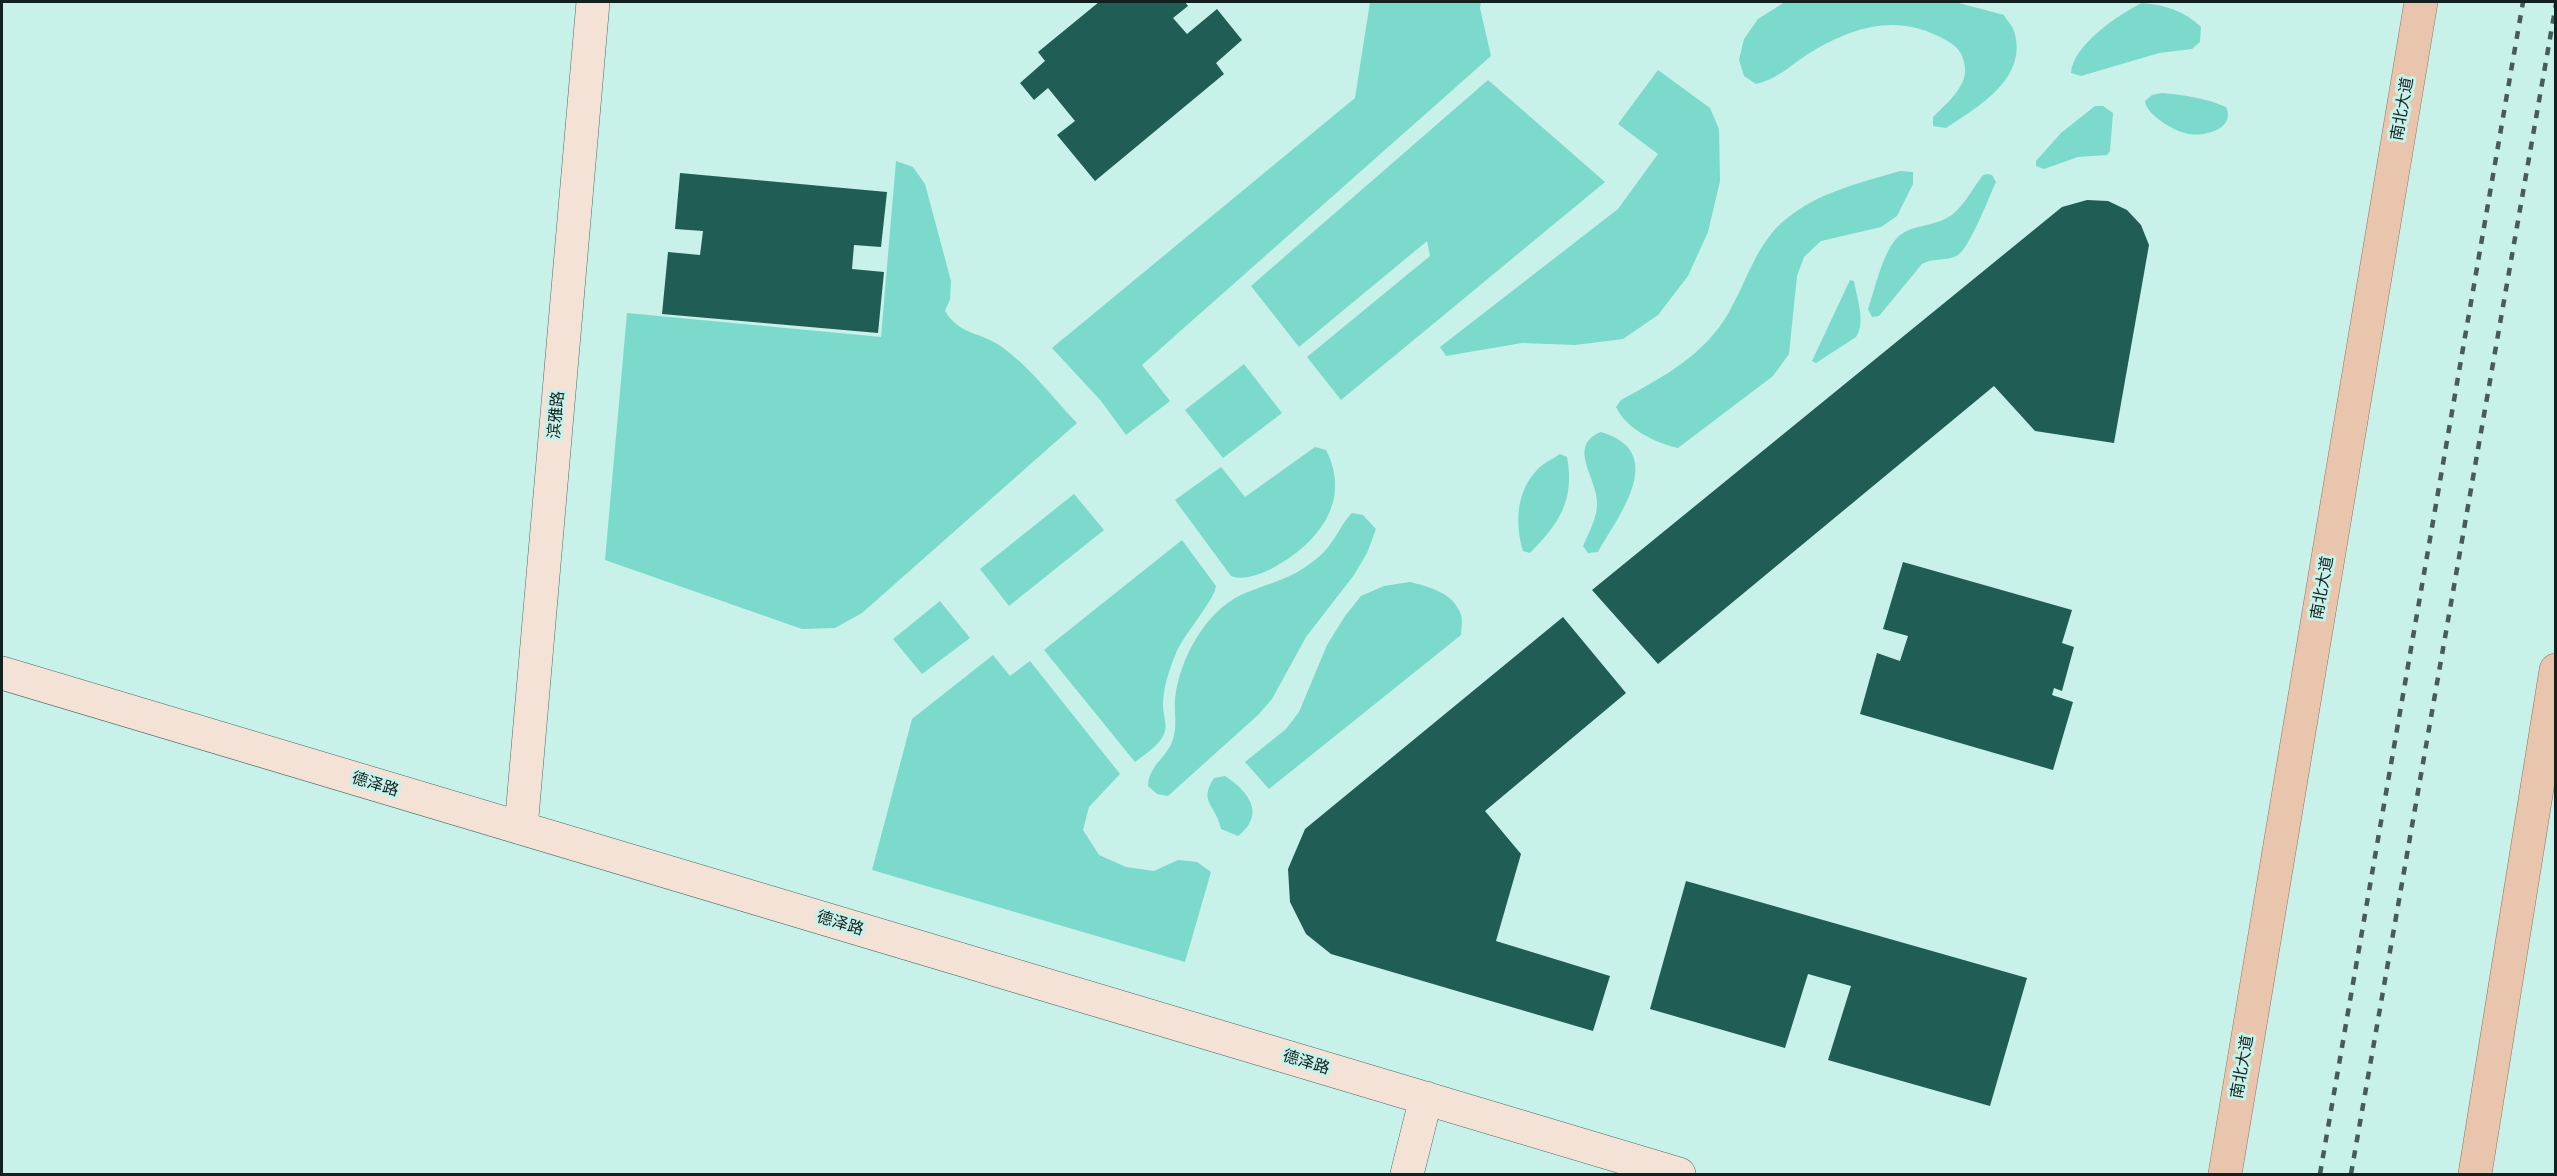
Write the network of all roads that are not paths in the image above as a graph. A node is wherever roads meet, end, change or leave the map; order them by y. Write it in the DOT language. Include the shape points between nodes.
graph roads {
  1 [pos="593,2"];
  2 [pos="2421,2"];
  3 [pos="2556,670"];
  4 [pos="2,673"];
  5 [pos="521,828"];
  6 [pos="1426,1098"];
  7 [pos="1407,1174"];
  8 [pos="1679,1174"];
  9 [pos="2225,1174"];
  10 [pos="2475,1174"];
  1 -- 5 [label="street, 滨雅路"];
  2 -- 9 [label="main road, 南北大道"];
  3 -- 10 [label="main road"];
  4 -- 5 [label="street, 德泽路"];
  5 -- 6 [label="street, 德泽路"];
  6 -- 7 [label="street"];
  6 -- 8 [label="street, 德泽路"];
}
